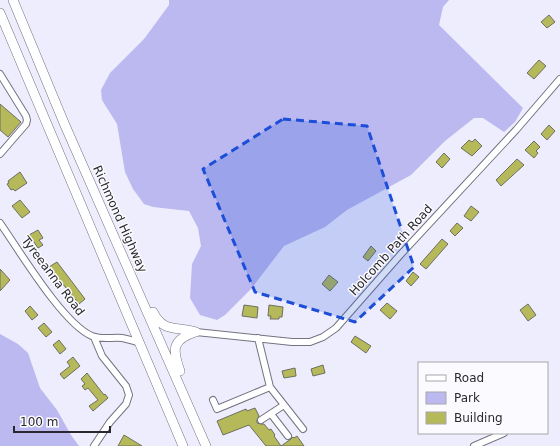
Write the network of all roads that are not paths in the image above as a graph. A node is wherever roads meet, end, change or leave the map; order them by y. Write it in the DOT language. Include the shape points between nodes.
graph roads {
  1 [pos="13,0"];
  2 [pos="0,13"];
  3 [pos="0,74"];
  4 [pos="560,79"];
  5 [pos="48,84"];
  6 [pos="0,154"];
  7 [pos="0,223"];
  8 [pos="196,332"];
  9 [pos="94,336"];
  10 [pos="258,338"];
  11 [pos="140,343"];
  12 [pos="270,387"];
  13 [pos="213,400"];
  14 [pos="284,405"];
  15 [pos="189,406"];
  16 [pos="271,414"];
  17 [pos="261,420"];
  18 [pos="303,429"];
  19 [pos="502,434"];
  20 [pos="288,436"];
  21 [pos="94,446"];
  22 [pos="183,446"];
  23 [pos="206,446"];
  24 [pos="474,446"];
  1 -- 5 [label="highway, Richmond Highway"];
  2 -- 11 [label="highway"];
  3 -- 6 [label="street" via="27,120"];
  4 -- 10 [label="street, Holcomb Path Road" via="336,328 310,342"];
  5 -- 8 [label="highway" via="88,163 156,319 165,326"];
  5 -- 15 [label="highway, Richmond Highway"];
  7 -- 9 [label="street, Tyreeanna Road" via="64,312 79,328"];
  8 -- 10 [label="street, Holcomb Path Road"];
  8 -- 15 [label="highway" via="179,340 175,354"];
  9 -- 11 [label="street, Tyreeanna Road" via="104,339 122,338"];
  9 -- 21 [label="street" via="102,356 126,386 129,395 126,404"];
  10 -- 12 [label="street"];
  11 -- 22 [label="highway"];
  12 -- 13 [label="street" via="217,409"];
  12 -- 14 [label="street"];
  14 -- 16 [label="street"];
  14 -- 18 [label="street"];
  15 -- 23 [label="highway, Richmond Highway"];
  16 -- 17 [label="street"];
  16 -- 20 [label="street"];
  19 -- 24 [label="street"];
}
